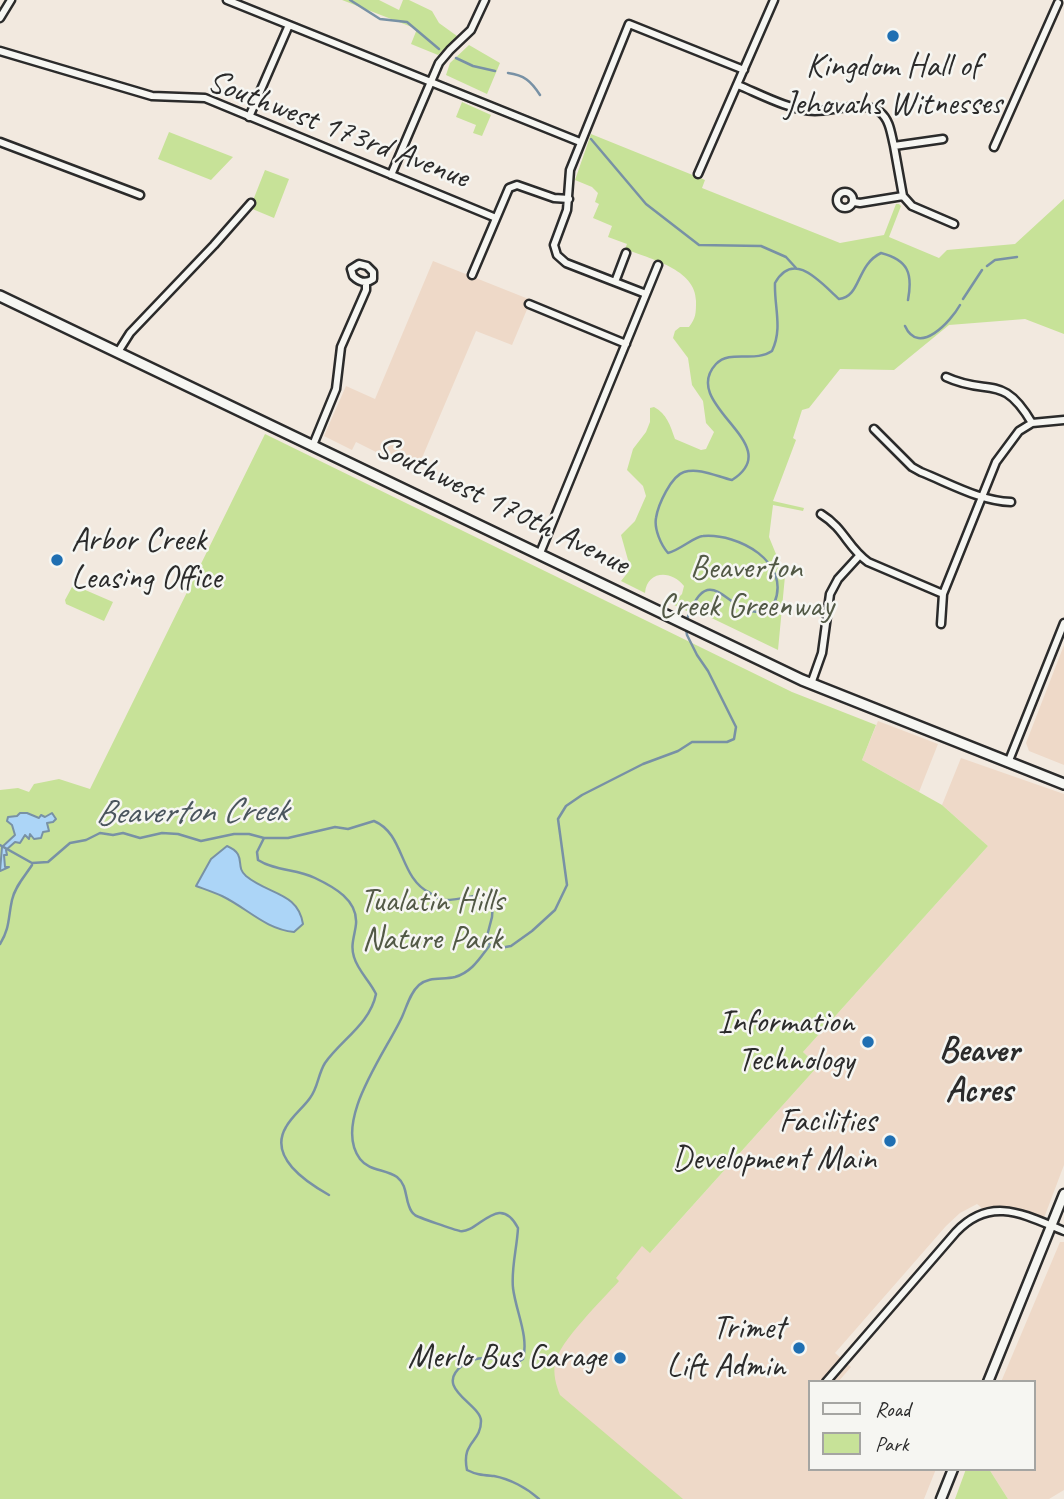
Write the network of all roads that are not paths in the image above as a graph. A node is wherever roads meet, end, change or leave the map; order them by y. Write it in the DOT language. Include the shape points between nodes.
graph roads {
  1 [pos="11,0"];
  2 [pos="227,0"];
  3 [pos="485,0"];
  4 [pos="774,0"];
  5 [pos="1058,1"];
  6 [pos="1064,11"];
  7 [pos="0,18"];
  8 [pos="289,25"];
  9 [pos="0,51"];
  10 [pos="744,70"];
  11 [pos="431,80"];
  12 [pos="738,85"];
  13 [pos="249,117"];
  14 [pos="943,139"];
  15 [pos="0,142"];
  16 [pos="580,142"];
  17 [pos="894,146"];
  18 [pos="994,147"];
  19 [pos="698,174"];
  20 [pos="391,175"];
  21 [pos="140,195"];
  22 [pos="903,196"];
  23 [pos="569,199"];
  24 [pos="854,202"];
  25 [pos="251,203"];
  26 [pos="496,218"];
  27 [pos="954,224"];
  28 [pos="626,253"];
  29 [pos="658,265"];
  30 [pos="472,275"];
  31 [pos="366,282"];
  32 [pos="615,282"];
  33 [pos="646,294"];
  34 [pos="0,296"];
  35 [pos="529,304"];
  36 [pos="626,344"];
  37 [pos="118,352"];
  38 [pos="946,377"];
  39 [pos="1064,420"];
  40 [pos="1032,424"];
  41 [pos="874,429"];
  42 [pos="313,445"];
  43 [pos="983,496"];
  44 [pos="1011,502"];
  45 [pos="821,514"];
  46 [pos="540,553"];
  47 [pos="859,556"];
  48 [pos="943,593"];
  49 [pos="1064,623"];
  50 [pos="941,624"];
  51 [pos="811,684"];
  52 [pos="1008,763"];
  53 [pos="1064,784"];
  54 [pos="1064,1194"];
  55 [pos="1051,1226"];
  56 [pos="1064,1231"];
  57 [pos="828,1380"];
  58 [pos="989,1380"];
  59 [pos="952,1471"];
  60 [pos="941,1499"];
  1 -- 7 [label="street"];
  2 -- 8 [label="street"];
  3 -- 11 [label="street" via="471,30 450,50"];
  4 -- 10 [label="street"];
  5 -- 6 [label="street"];
  5 -- 18 [label="street"];
  8 -- 11 [label="street"];
  8 -- 13 [label="street"];
  9 -- 13 [label="street, Southwest 173rd Avenue" via="152,96 205,98"];
  10 -- 12 [label="street"];
  10 -- 16 [label="street" via="629,24"];
  11 -- 16 [label="street"];
  11 -- 20 [label="street"];
  12 -- 17 [label="street" via="801,110 868,106 888,120"];
  12 -- 19 [label="street"];
  13 -- 20 [label="street, Southwest 173rd Avenue"];
  14 -- 17 [label="street"];
  15 -- 21 [label="street"];
  16 -- 23 [label="street" via="570,170"];
  17 -- 22 [label="street"];
  20 -- 26 [label="street, Southwest 173rd Avenue"];
  22 -- 24 [label="street"];
  22 -- 27 [label="street" via="912,206"];
  23 -- 26 [label="street, Southwest 173rd Avenue" via="513,185"];
  23 -- 32 [label="street" via="554,245 557,255"];
  25 -- 37 [label="street" via="130,333"];
  26 -- 30 [label="street"];
  28 -- 32 [label="street"];
  29 -- 33 [label="street"];
  31 -- 42 [label="street" via="341,347 336,389"];
  32 -- 33 [label="street"];
  33 -- 36 [label="street"];
  34 -- 37 [label="main road, Southwest 170th Avenue"];
  35 -- 36 [label="street"];
  36 -- 46 [label="street"];
  37 -- 42 [label="main road, Southwest 170th Avenue"];
  38 -- 40 [label="street" via="1010,393"];
  39 -- 40 [label="street"];
  40 -- 43 [label="street" via="1007,444"];
  41 -- 43 [label="street" via="912,467"];
  42 -- 46 [label="main road, Southwest 170th Avenue"];
  43 -- 44 [label="street"];
  43 -- 48 [label="street"];
  45 -- 47 [label="street" via="836,523"];
  46 -- 51 [label="main road, Southwest 170th Avenue"];
  47 -- 48 [label="street"];
  47 -- 51 [label="street" via="830,594 822,653"];
  48 -- 50 [label="street"];
  49 -- 52 [label="street"];
  51 -- 52 [label="main road, Southwest 170th Avenue"];
  52 -- 53 [label="main road, Southwest 170th Avenue"];
  54 -- 55 [label="street"];
  55 -- 56 [label="street"];
  55 -- 57 [label="street" via="1009,1211 983,1213 965,1223"];
  55 -- 58 [label="street"];
  59 -- 60 [label="street"];
}
